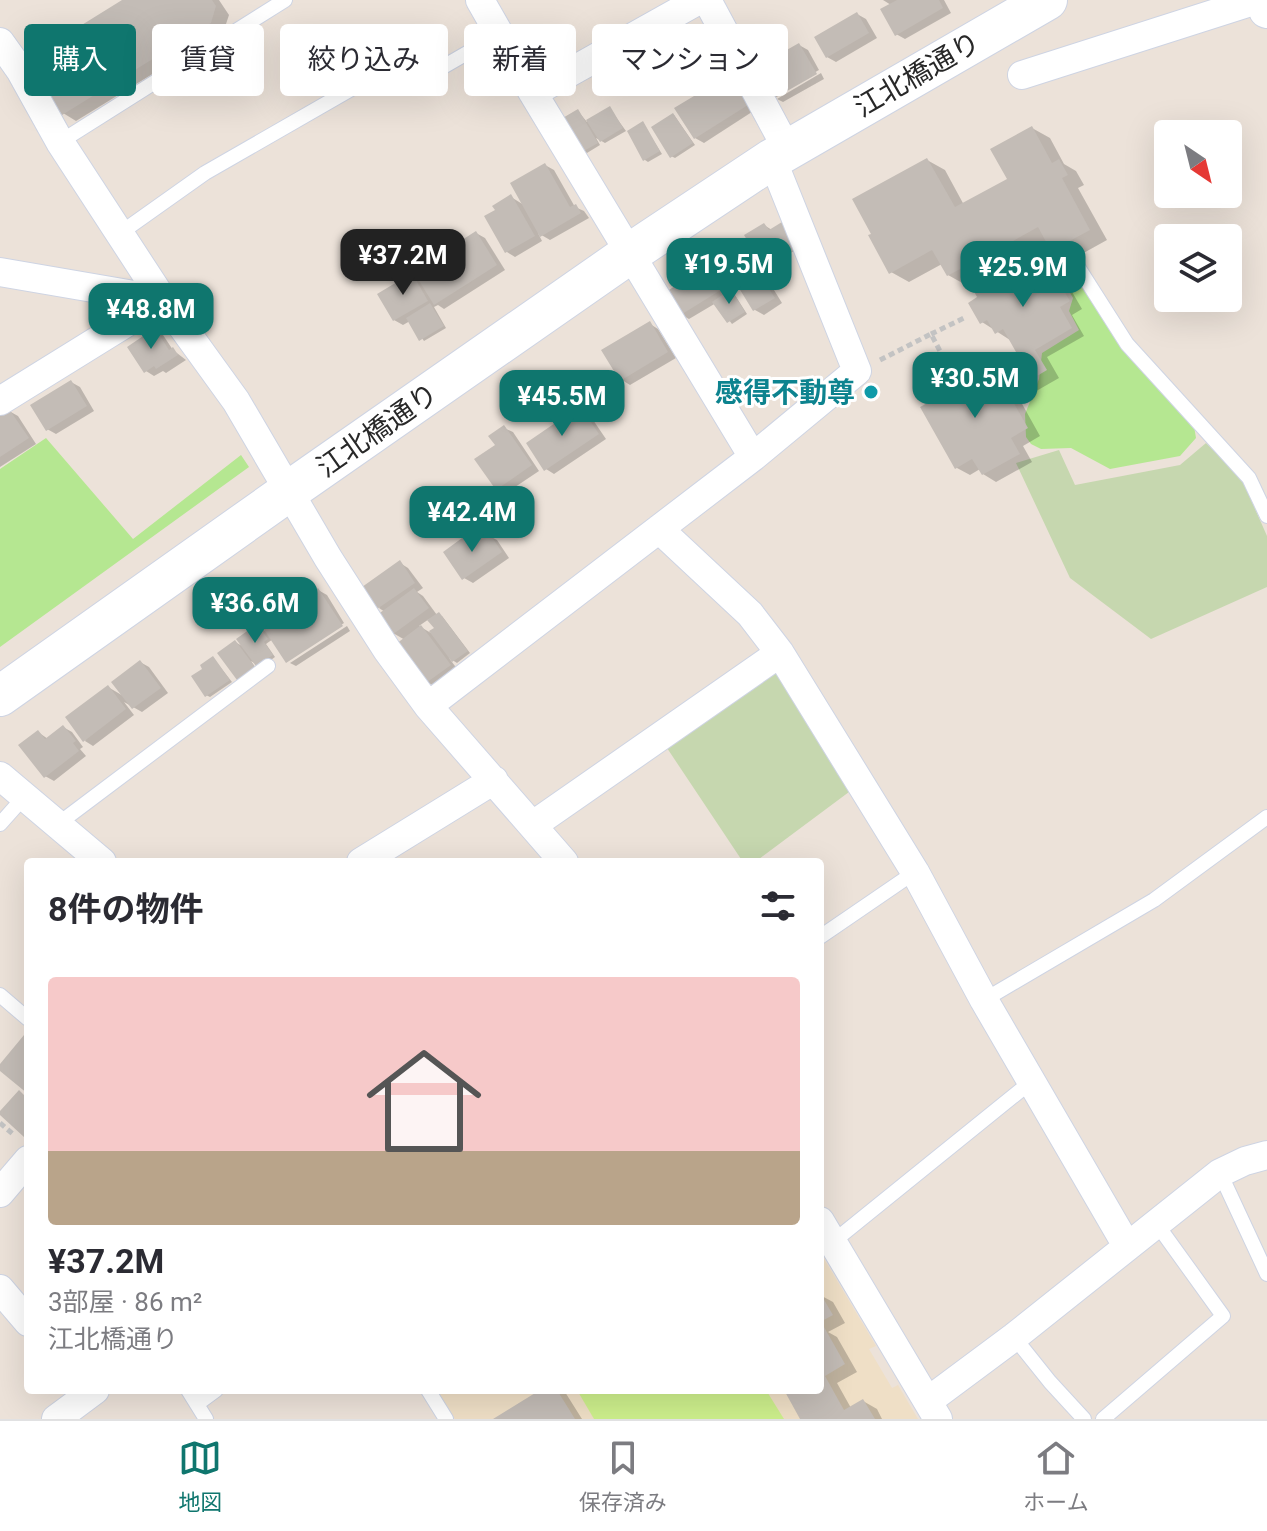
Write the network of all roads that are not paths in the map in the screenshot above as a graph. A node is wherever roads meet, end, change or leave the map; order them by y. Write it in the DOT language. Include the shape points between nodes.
graph roads {
  1 [pos="285,0"];
  2 [pos="480,0"];
  3 [pos="699,0"];
  4 [pos="707,0"];
  5 [pos="1047,0"];
  6 [pos="1257,0"];
  7 [pos="1264,0"];
  8 [pos="1267,10"];
  9 [pos="494,24"];
  10 [pos="0,42"];
  11 [pos="464,55"];
  12 [pos="576,69"];
  13 [pos="1022,75"];
  14 [pos="535,96"];
  15 [pos="60,142"];
  16 [pos="779,154"];
  17 [pos="119,234"];
  18 [pos="629,254"];
  19 [pos="1071,256"];
  20 [pos="0,272"];
  21 [pos="163,300"];
  22 [pos="0,401"];
  23 [pos="753,457"];
  24 [pos="289,491"];
  25 [pos="1267,516"];
  26 [pos="659,529"];
  27 [pos="780,653"];
  28 [pos="268,666"];
  29 [pos="0,696"];
  30 [pos="428,706"];
  31 [pos="0,776"];
  32 [pos="494,780"];
  33 [pos="24,797"];
  34 [pos="1267,817"];
  35 [pos="0,824"];
  36 [pos="58,824"];
  37 [pos="533,825"];
  38 [pos="97,858"];
  39 [pos="367,858"];
  40 [pos="561,858"];
  41 [pos="915,872"];
  42 [pos="824,934"];
  43 [pos="0,995"];
  44 [pos="984,1000"];
  45 [pos="24,1016"];
  46 [pos="1032,1081"];
  47 [pos="1267,1155"];
  48 [pos="24,1165"];
  49 [pos="1220,1173"];
  50 [pos="0,1193"];
  51 [pos="1156,1223"];
  52 [pos="827,1231"];
  53 [pos="1127,1246"];
  54 [pos="1267,1274"];
  55 [pos="0,1289"];
  56 [pos="24,1317"];
  57 [pos="1014,1337"];
  58 [pos="86,1394"];
  59 [pos="191,1394"];
  60 [pos="211,1394"];
  61 [pos="430,1394"];
  62 [pos="197,1404"];
  63 [pos="933,1410"];
  64 [pos="56,1419"];
  65 [pos="206,1419"];
  66 [pos="446,1419"];
  67 [pos="1084,1419"];
  68 [pos="1103,1419"];
  1 -- 15 [label="lane"];
  2 -- 9 [label="street"];
  3 -- 12 [label="street"];
  4 -- 16 [label="street"];
  5 -- 16 [label="main road, 江北橋通り"];
  6 -- 13 [label="street"];
  7 -- 8 [label="street"];
  10 -- 15 [label="street"];
  11 -- 17 [label="lane" via="429,75 414,53 205,173"];
  14 -- 18 [label="street"];
  15 -- 17 [label="street"];
  16 -- 18 [label="main road, 江北橋通り"];
  16 -- 23 [label="street" via="857,371"];
  17 -- 21 [label="street"];
  18 -- 23 [label="street"];
  18 -- 24 [label="main road, 江北橋通り"];
  19 -- 25 [label="lane" via="1127,344 1249,478"];
  20 -- 21 [label="street"];
  21 -- 22 [label="street"];
  21 -- 24 [label="street" via="236,401"];
  23 -- 26 [label="street"];
  24 -- 29 [label="main road, 江北橋通り"];
  24 -- 30 [label="street" via="387,650"];
  26 -- 27 [label="street" via="750,614"];
  26 -- 30 [label="street"];
  27 -- 37 [label="street"];
  27 -- 41 [label="street"];
  28 -- 36 [label="lane"];
  30 -- 32 [label="street"];
  31 -- 33 [label="street"];
  32 -- 37 [label="street"];
  32 -- 39 [label="street"];
  33 -- 35 [label="lane"];
  33 -- 36 [label="street"];
  34 -- 44 [label="lane" via="1154,900"];
  36 -- 38 [label="street"];
  37 -- 40 [label="street"];
  41 -- 42 [label="lane"];
  41 -- 44 [label="street"];
  43 -- 45 [label="lane"];
  44 -- 46 [label="street"];
  46 -- 52 [label="lane"];
  46 -- 53 [label="street"];
  47 -- 49 [label="street"];
  48 -- 50 [label="street"];
  49 -- 51 [label="street"];
  49 -- 54 [label="lane"];
  51 -- 53 [label="street"];
  51 -- 68 [label="lane" via="1223,1316"];
  52 -- 63 [label="street"];
  53 -- 57 [label="street"];
  55 -- 56 [label="street"];
  57 -- 63 [label="street"];
  57 -- 67 [label="lane"];
  58 -- 64 [label="street"];
  59 -- 62 [label="lane"];
  60 -- 62 [label="lane"];
  61 -- 66 [label="lane"];
  62 -- 65 [label="lane"];
}
